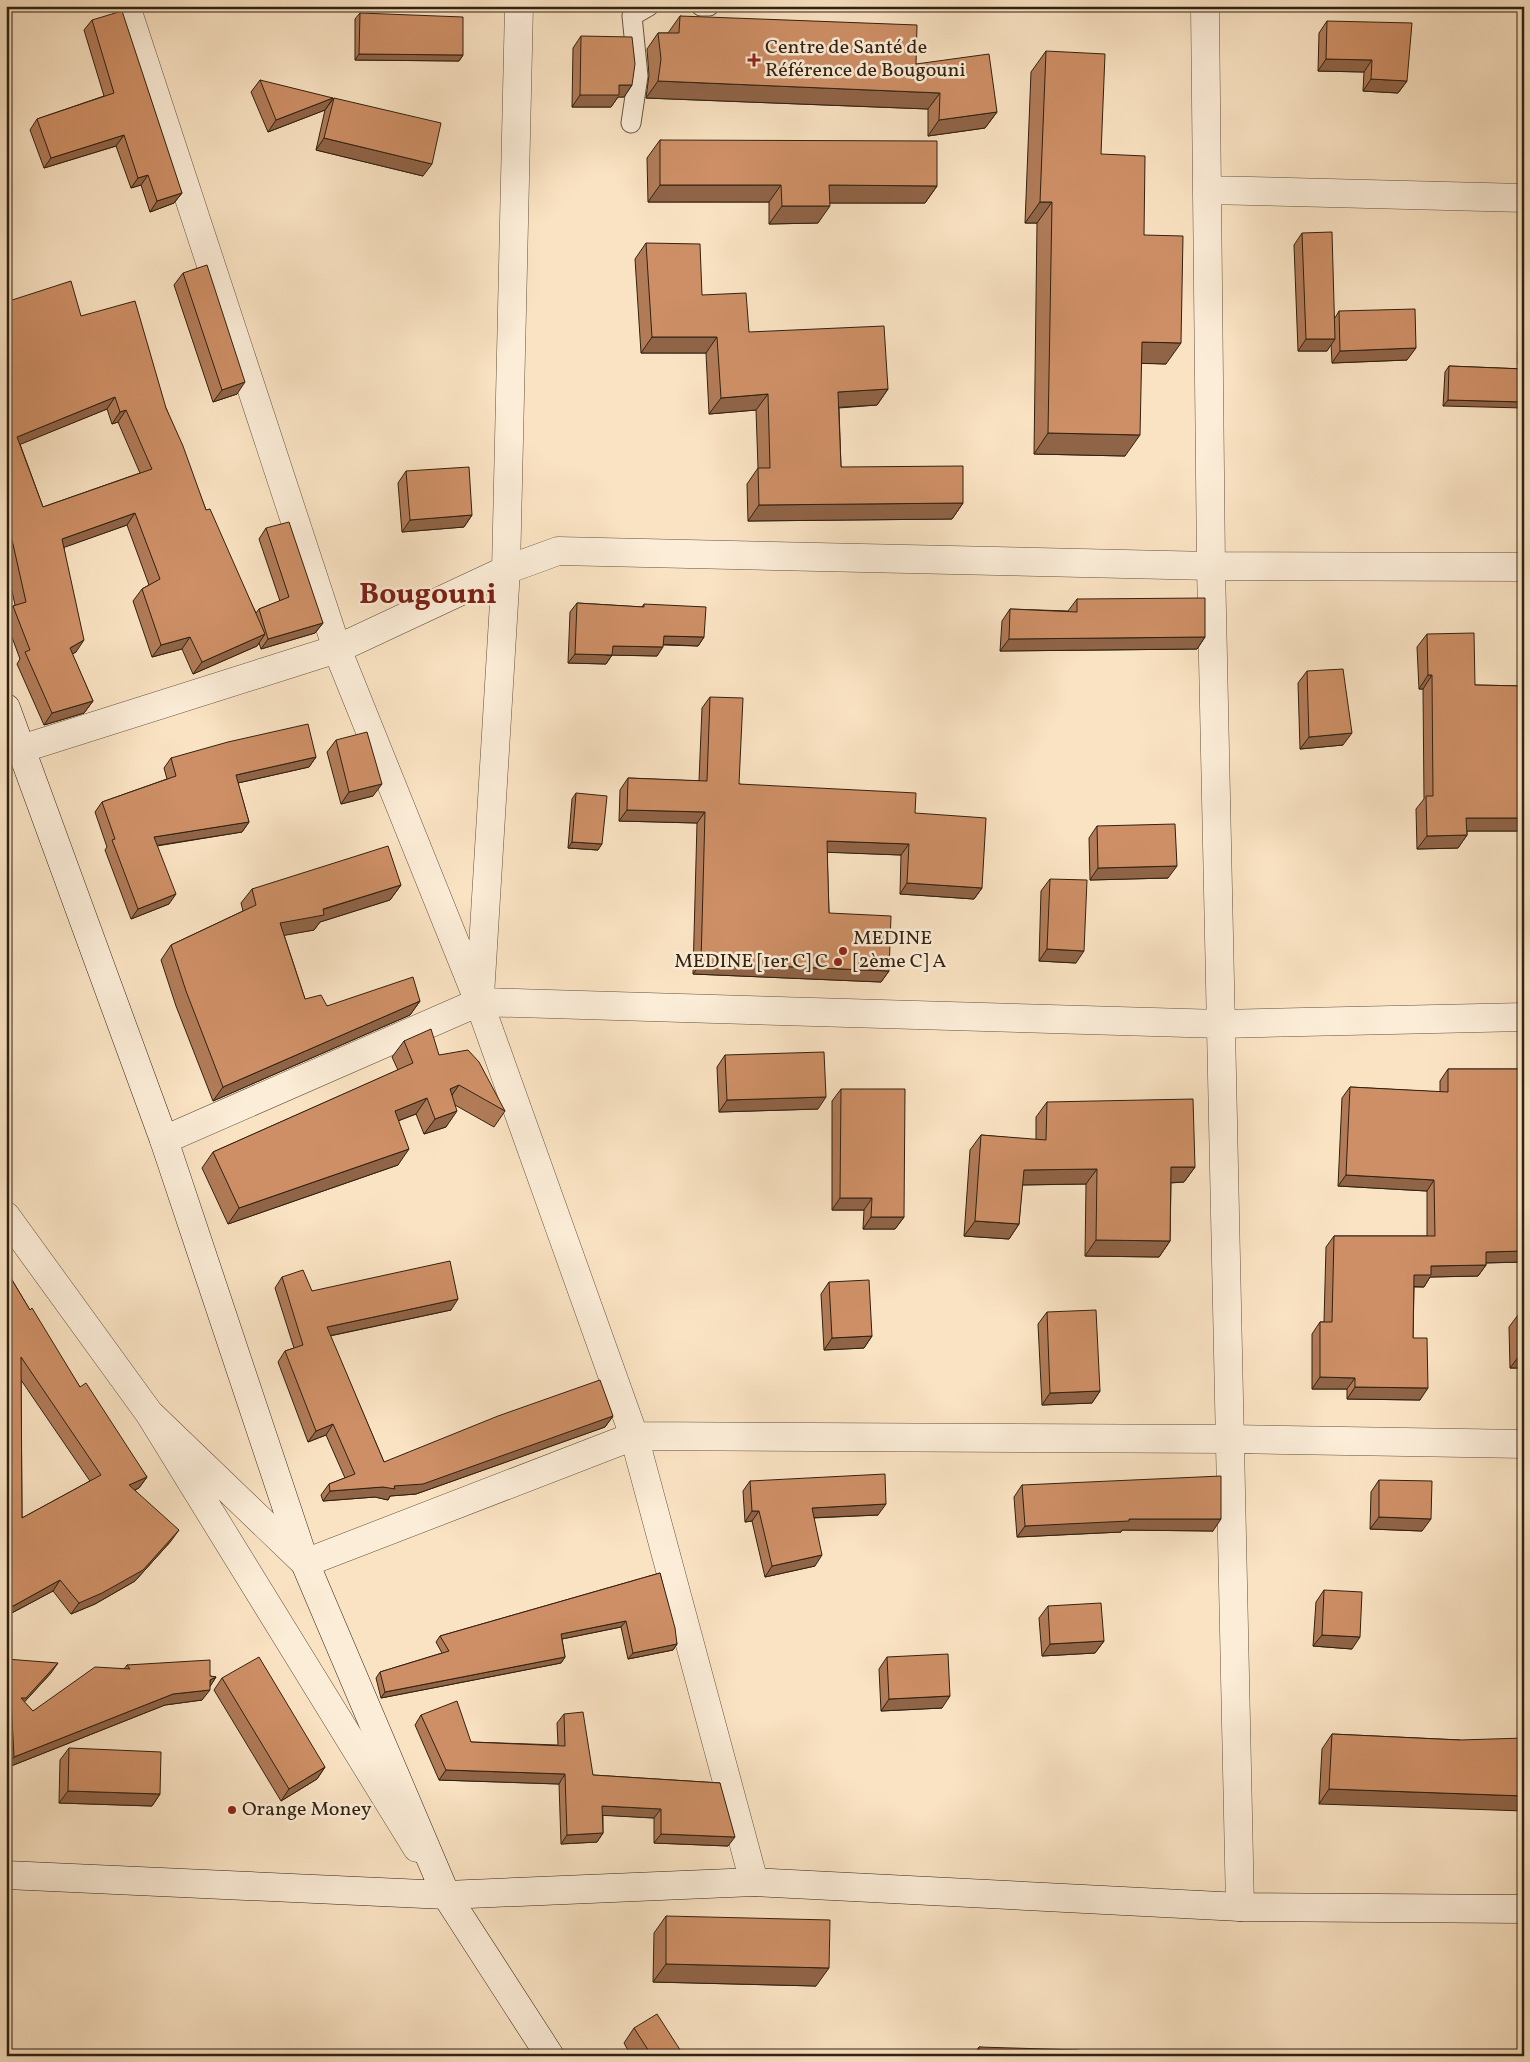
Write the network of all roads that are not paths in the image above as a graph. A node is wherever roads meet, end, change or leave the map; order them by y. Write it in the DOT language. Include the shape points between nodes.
graph roads {
  1 [pos="126,6"];
  2 [pos="519,6"];
  3 [pos="649,6"];
  4 [pos="701,6"];
  5 [pos="709,6"];
  6 [pos="1205,6"];
  7 [pos="631,123"];
  8 [pos="1208,190"];
  9 [pos="1524,198"];
  10 [pos="1211,566"];
  11 [pos="1524,568"];
  12 [pos="506,570"];
  13 [pos="338,649"];
  14 [pos="6,708"];
  15 [pos="21,749"];
  16 [pos="480,1002"];
  17 [pos="1524,1017"];
  18 [pos="1221,1024"];
  19 [pos="164,1140"];
  20 [pos="6,1216"];
  21 [pos="149,1412"];
  22 [pos="634,1436"];
  23 [pos="1231,1439"];
  24 [pos="1524,1444"];
  25 [pos="305,1563"];
  26 [pos="6,1875"];
  27 [pos="754,1882"];
  28 [pos="446,1895"];
  29 [pos="1240,1907"];
  30 [pos="1524,1909"];
  31 [pos="550,2056"];
  1 -- 13 [label="street"];
  2 -- 12 [label="street"];
  3 -- 7 [label="lane" via="632,16 638,76"];
  4 -- 5 [label="lane"];
  6 -- 8 [label="street"];
  8 -- 9 [label="street"];
  8 -- 10 [label="street"];
  10 -- 11 [label="street"];
  10 -- 12 [label="street" via="558,551"];
  10 -- 18 [label="street"];
  12 -- 13 [label="street"];
  12 -- 16 [label="street"];
  13 -- 15 [label="street"];
  13 -- 16 [label="street"];
  14 -- 15 [label="street"];
  15 -- 19 [label="street"];
  16 -- 18 [label="street"];
  16 -- 19 [label="street"];
  16 -- 22 [label="street"];
  17 -- 18 [label="street"];
  18 -- 23 [label="street"];
  19 -- 25 [label="street"];
  20 -- 21 [label="street"];
  21 -- 25 [label="street"];
  21 -- 28 [label="street"];
  22 -- 23 [label="street"];
  22 -- 25 [label="street"];
  22 -- 27 [label="street"];
  23 -- 24 [label="street"];
  23 -- 29 [label="street"];
  25 -- 28 [label="street"];
  26 -- 28 [label="street"];
  27 -- 28 [label="street"];
  27 -- 29 [label="street"];
  28 -- 31 [label="street"];
  29 -- 30 [label="street"];
}
